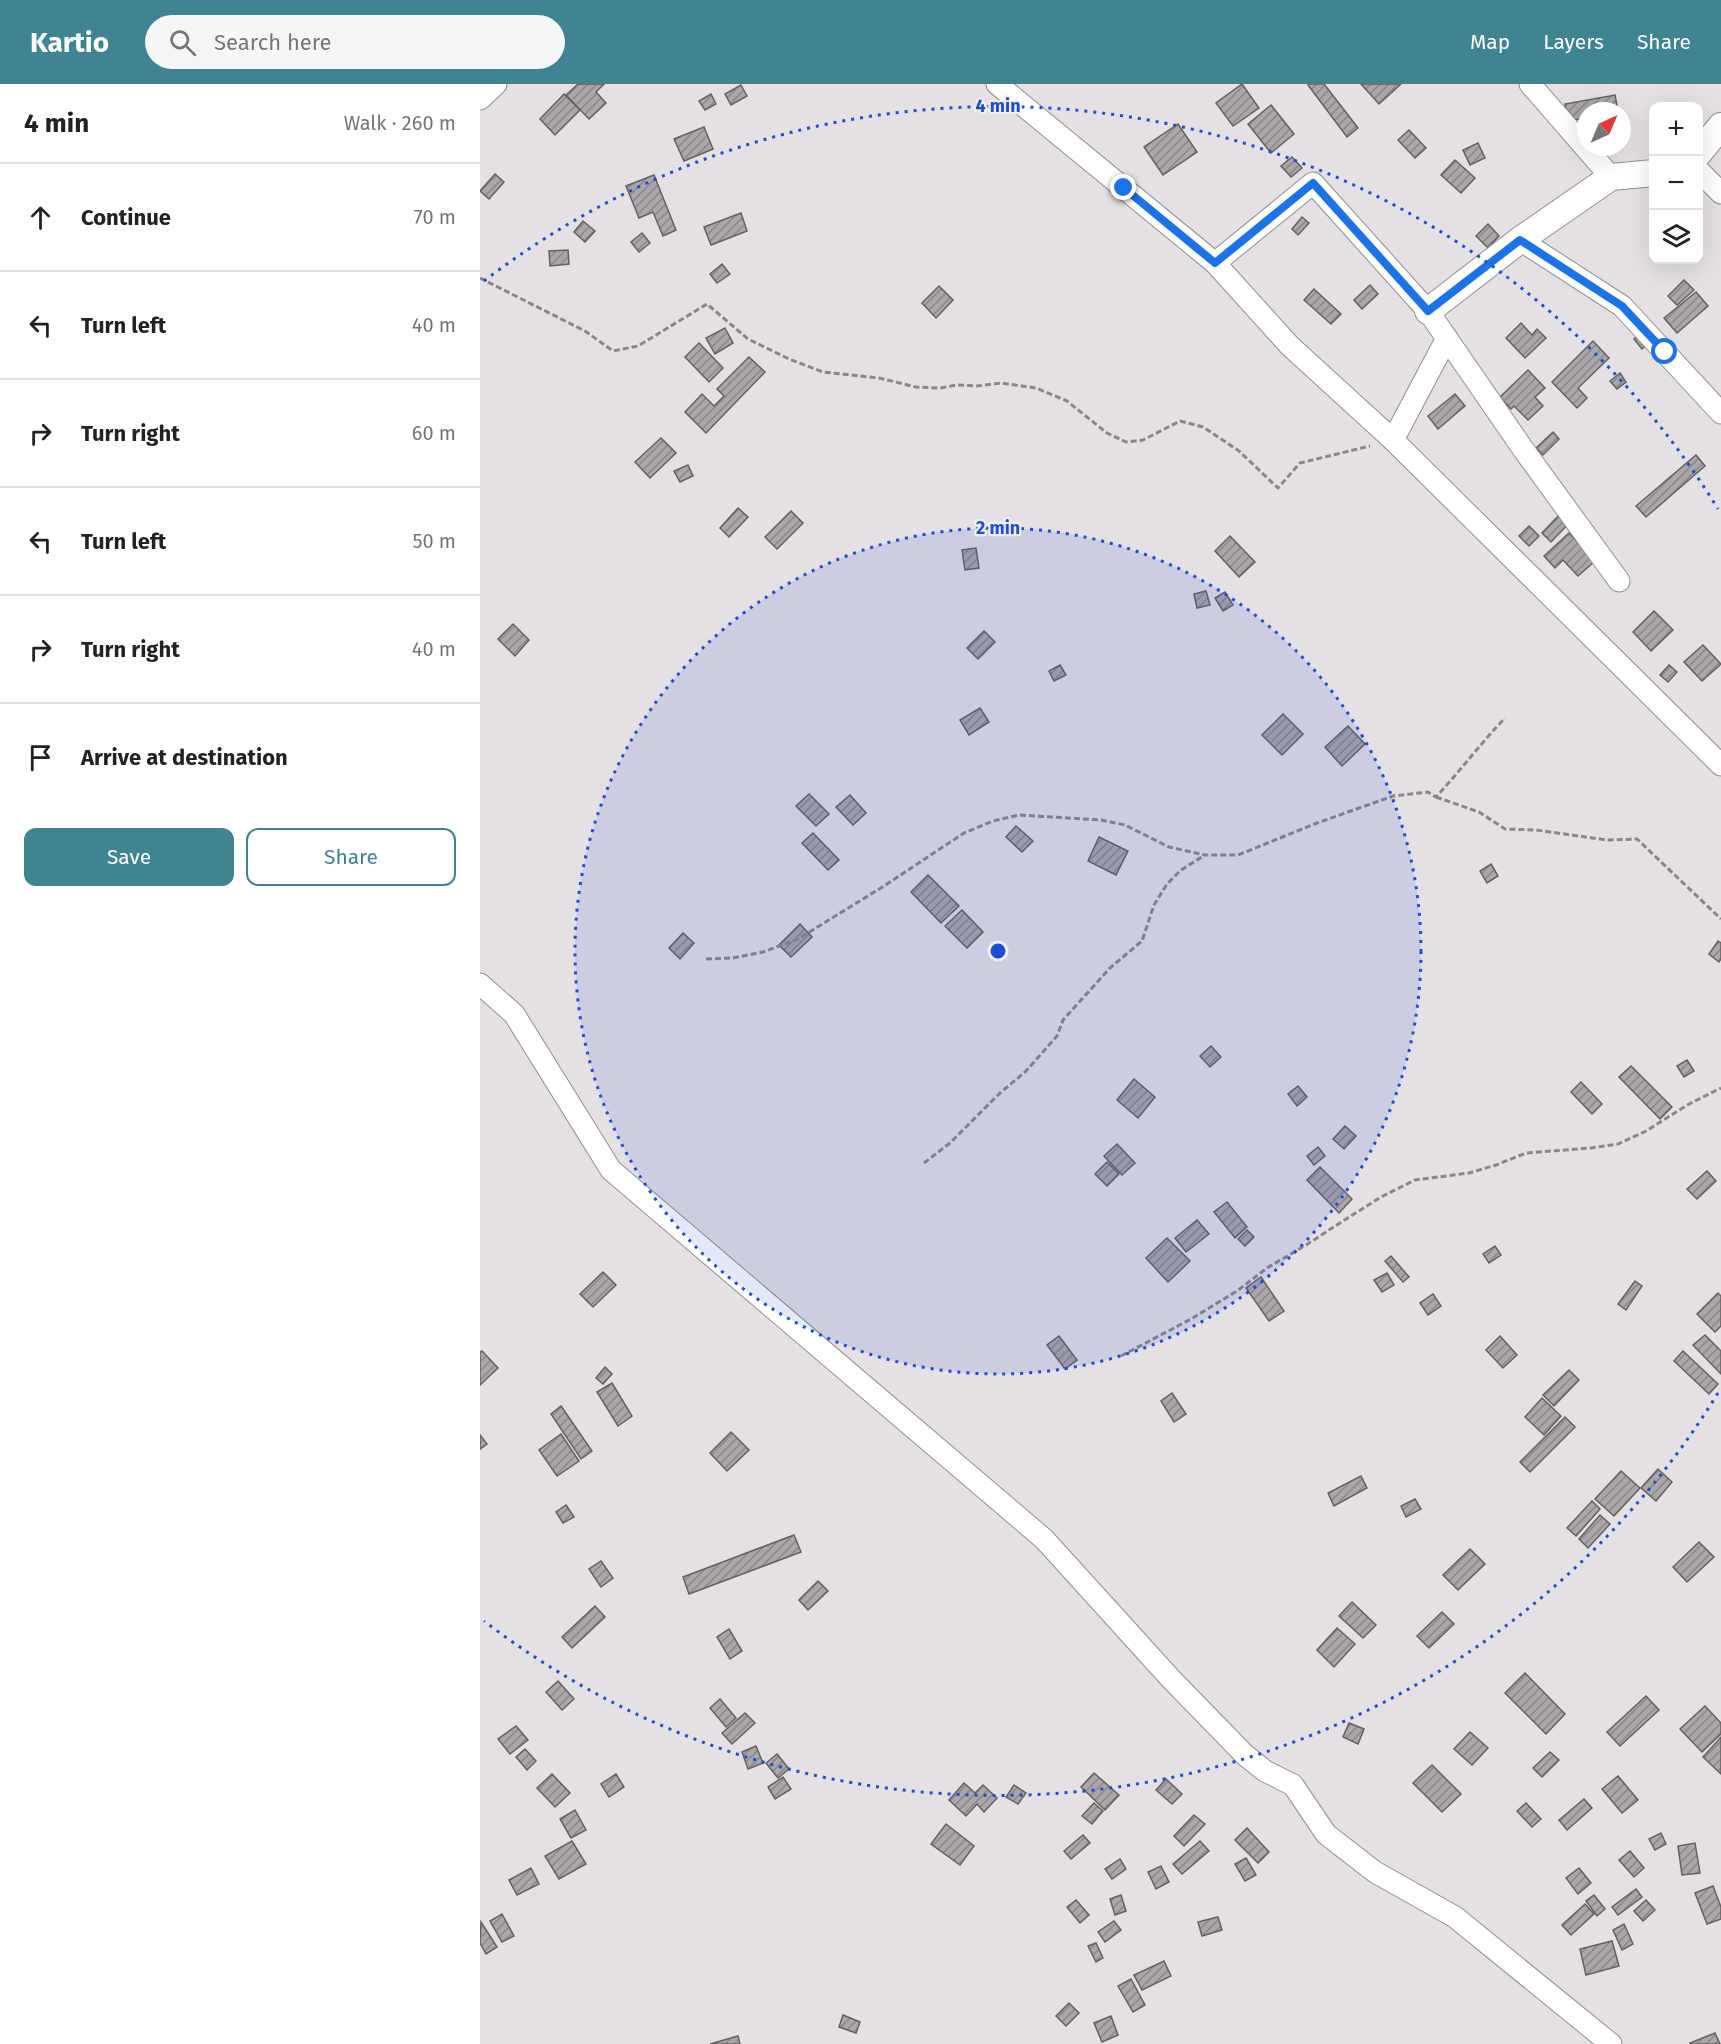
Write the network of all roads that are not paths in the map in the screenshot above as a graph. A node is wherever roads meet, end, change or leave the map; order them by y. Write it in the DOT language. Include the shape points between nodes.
graph roads {
  1 [pos="496,84"];
  2 [pos="996,84"];
  3 [pos="1530,84"];
  4 [pos="480,99"];
  5 [pos="1721,126"];
  6 [pos="1703,148"];
  7 [pos="1649,173"];
  8 [pos="1703,175"];
  9 [pos="1611,177"];
  10 [pos="1721,194"];
  11 [pos="1520,240"];
  12 [pos="1215,263"];
  13 [pos="1428,311"];
  14 [pos="1447,338"];
  15 [pos="1721,413"];
  16 [pos="1393,440"];
  17 [pos="1619,580"];
  18 [pos="1721,765"];
  19 [pos="480,984"];
  20 [pos="1611,2044"];
  1 -- 4 [label="street"];
  2 -- 12 [label="street"];
  3 -- 9 [label="street"];
  5 -- 6 [label="street"];
  7 -- 9 [label="street"];
  8 -- 10 [label="street"];
  9 -- 11 [label="street"];
  11 -- 13 [label="street"];
  11 -- 15 [label="street" via="1622,306"];
  12 -- 13 [label="street" via="1313,183"];
  12 -- 16 [label="street" via="1290,346"];
  13 -- 14 [label="street"];
  14 -- 16 [label="street"];
  14 -- 17 [label="street"];
  16 -- 18 [label="street"];
  19 -- 20 [label="street" via="514,1014 611,1170 1044,1539 1245,1755 1264,1772 1293,1785 1326,1834 1376,1872 1455,1917"];
}
